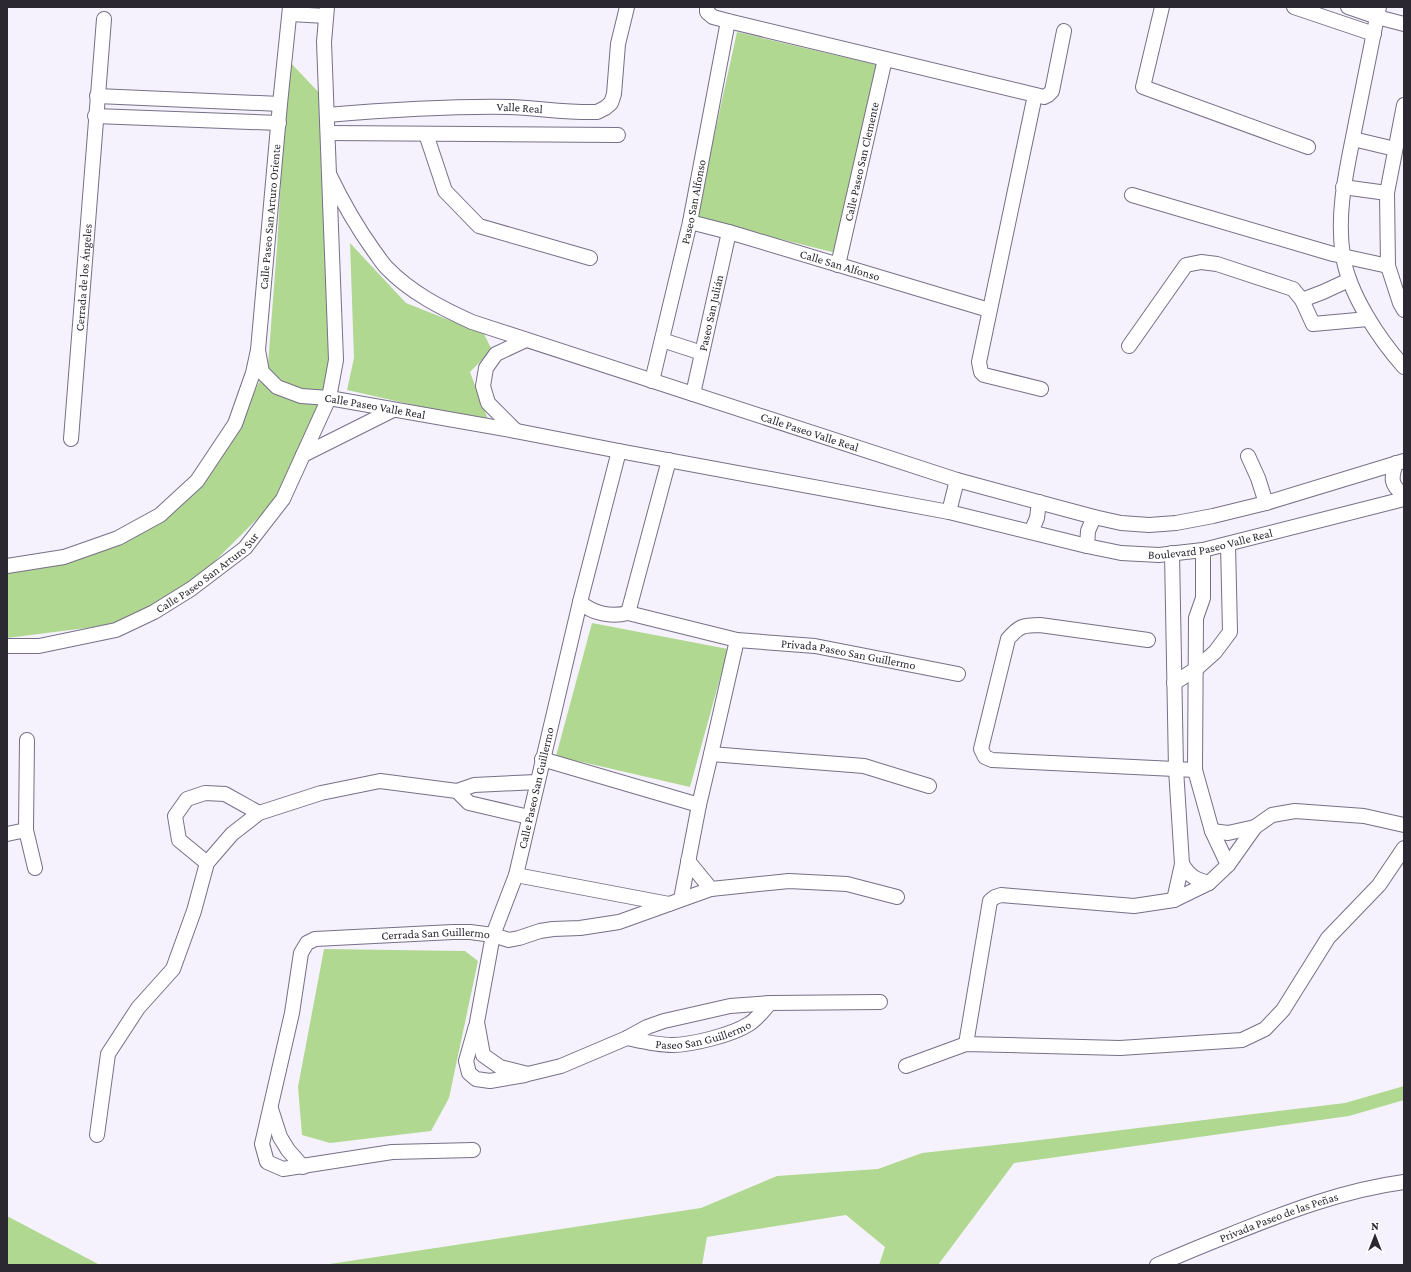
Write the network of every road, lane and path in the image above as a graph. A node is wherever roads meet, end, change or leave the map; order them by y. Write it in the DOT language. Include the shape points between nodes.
graph roads {
  1 [pos="627,7"];
  2 [pos="707,7"];
  3 [pos="1162,7"];
  4 [pos="1294,7"];
  5 [pos="1348,7"];
  6 [pos="290,10"];
  7 [pos="327,12"];
  8 [pos="1378,12"];
  9 [pos="104,19"];
  10 [pos="728,21"];
  11 [pos="1404,24"];
  12 [pos="1064,31"];
  13 [pos="1374,34"];
  14 [pos="884,59"];
  15 [pos="1035,95"];
  16 [pos="97,96"];
  17 [pos="193,100"];
  18 [pos="280,104"];
  19 [pos="1404,105"];
  20 [pos="327,115"];
  21 [pos="95,116"];
  22 [pos="192,120"];
  23 [pos="279,123"];
  24 [pos="328,133"];
  25 [pos="426,134"];
  26 [pos="618,135"];
  27 [pos="1353,139"];
  28 [pos="1308,147"];
  29 [pos="1395,149"];
  30 [pos="329,174"];
  31 [pos="1343,187"];
  32 [pos="1387,193"];
  33 [pos="1132,195"];
  34 [pos="690,222"];
  35 [pos="729,232"];
  36 [pos="1343,256"];
  37 [pos="590,258"];
  38 [pos="838,265"];
  39 [pos="1388,266"];
  40 [pos="1349,280"];
  41 [pos="1302,300"];
  42 [pos="989,310"];
  43 [pos="1404,310"];
  44 [pos="1368,319"];
  45 [pos="526,340"];
  46 [pos="662,340"];
  47 [pos="1129,346"];
  48 [pos="258,350"];
  49 [pos="702,353"];
  50 [pos="1404,367"];
  51 [pos="652,381"];
  52 [pos="1041,389"];
  53 [pos="693,394"];
  54 [pos="329,398"];
  55 [pos="393,410"];
  56 [pos="516,431"];
  57 [pos="71,439"];
  58 [pos="619,451"];
  59 [pos="303,455"];
  60 [pos="1248,456"];
  61 [pos="669,460"];
  62 [pos="1400,462"];
  63 [pos="957,480"];
  64 [pos="1404,495"];
  65 [pos="1404,499"];
  66 [pos="1038,502"];
  67 [pos="1266,503"];
  68 [pos="949,512"];
  69 [pos="1094,518"];
  70 [pos="1016,528"];
  71 [pos="1031,532"];
  72 [pos="1228,544"];
  73 [pos="1087,546"];
  74 [pos="1203,550"];
  75 [pos="1172,554"];
  76 [pos="7,566"];
  77 [pos="580,602"];
  78 [pos="628,613"];
  79 [pos="737,640"];
  80 [pos="1148,640"];
  81 [pos="7,646"];
  82 [pos="1196,670"];
  83 [pos="958,674"];
  84 [pos="1174,683"];
  85 [pos="27,740"];
  86 [pos="712,754"];
  87 [pos="542,759"];
  88 [pos="1176,769"];
  89 [pos="1195,770"];
  90 [pos="537,782"];
  91 [pos="928,786"];
  92 [pos="456,791"];
  93 [pos="699,805"];
  94 [pos="259,813"];
  95 [pos="529,817"];
  96 [pos="1404,825"];
  97 [pos="1255,827"];
  98 [pos="26,830"];
  99 [pos="1212,831"];
  100 [pos="7,834"];
  101 [pos="1404,848"];
  102 [pos="688,861"];
  103 [pos="206,863"];
  104 [pos="1182,864"];
  105 [pos="1228,865"];
  106 [pos="34,868"];
  107 [pos="516,875"];
  108 [pos="1209,883"];
  109 [pos="711,889"];
  110 [pos="897,897"];
  111 [pos="1174,900"];
  112 [pos="675,902"];
  113 [pos="493,935"];
  114 [pos="880,1002"];
  115 [pos="770,1003"];
  116 [pos="477,1022"];
  117 [pos="627,1038"];
  118 [pos="966,1044"];
  119 [pos="483,1055"];
  120 [pos="906,1066"];
  121 [pos="469,1073"];
  122 [pos="528,1074"];
  123 [pos="271,1108"];
  124 [pos="97,1135"];
  125 [pos="473,1150"];
  126 [pos="303,1167"];
  127 [pos="1404,1182"];
  128 [pos="1157,1265"];
  1 -- 20 [label="street, Valle Real" via="618,44 614,94 611,103 597,112 467,107"];
  2 -- 10 [label="street" via="707,12 713,17"];
  3 -- 28 [label="street" via="1142,87"];
  4 -- 13 [label="street"];
  5 -- 8 [label="street"];
  6 -- 7 [label="street"];
  6 -- 18 [label="street, Calle Paseo San Arturo Oriente"];
  7 -- 20 [label="street" via="324,42"];
  8 -- 11 [label="street"];
  8 -- 13 [label="street"];
  9 -- 16 [label="street, Cerrada de los Ángeles"];
  10 -- 14 [label="street"];
  10 -- 34 [label="street, Paseo San Alfonso"];
  12 -- 15 [label="street" via="1052,91 1044,97"];
  13 -- 27 [label="street"];
  14 -- 15 [label="street"];
  14 -- 38 [label="street, Calle Paseo San Clemente"];
  15 -- 42 [label="street"];
  16 -- 17 [label="street"];
  16 -- 21 [label="street, Cerrada de los Ángeles"];
  17 -- 18 [label="street"];
  17 -- 22 [label="street"];
  18 -- 23 [label="street, Calle Paseo San Arturo Oriente"];
  19 -- 29 [label="street"];
  20 -- 24 [label="street"];
  21 -- 22 [label="street"];
  21 -- 57 [label="street, Cerrada de los Ángeles"];
  22 -- 23 [label="street"];
  23 -- 48 [label="street, Calle Paseo San Arturo Oriente"];
  24 -- 25 [label="street"];
  24 -- 30 [label="street"];
  25 -- 26 [label="street"];
  25 -- 37 [label="street" via="444,191 479,226"];
  27 -- 29 [label="street"];
  27 -- 31 [label="street"];
  29 -- 32 [label="street"];
  30 -- 45 [label="street, Calle Paseo Valle Real" via="361,234 386,267 408,287 446,311"];
  30 -- 54 [label="street" via="336,360"];
  31 -- 32 [label="street"];
  31 -- 36 [label="street" via="1340,222"];
  32 -- 39 [label="street"];
  33 -- 36 [label="street"];
  34 -- 35 [label="street, Calle San Alfonso"];
  34 -- 46 [label="street, Paseo San Alfonso"];
  35 -- 38 [label="street, Calle San Alfonso"];
  35 -- 49 [label="street, Paseo San Julián"];
  36 -- 39 [label="street"];
  36 -- 40 [label="street"];
  38 -- 42 [label="street, Calle San Alfonso"];
  39 -- 43 [label="street"];
  40 -- 41 [label="street"];
  40 -- 44 [label="street"];
  41 -- 44 [label="street" via="1313,324"];
  41 -- 47 [label="street" via="1293,289 1217,264 1202,262 1186,265"];
  42 -- 52 [label="street" via="979,362 981,372 989,377"];
  44 -- 50 [label="street" via="1387,348"];
  45 -- 51 [label="street, Calle Paseo Valle Real"];
  45 -- 56 [label="street" via="496,354 486,368 483,386 488,404"];
  46 -- 49 [label="street"];
  46 -- 51 [label="street, Paseo San Alfonso"];
  48 -- 54 [label="street, Calle Paseo Valle Real" via="262,372 277,387 301,396"];
  48 -- 76 [label="street, Calle Paseo San Arturo Oriente" via="253,373 235,424 197,481 160,515 118,538 64,557"];
  49 -- 53 [label="street, Paseo San Julián"];
  51 -- 53 [label="street, Calle Paseo Valle Real"];
  53 -- 63 [label="street, Calle Paseo Valle Real"];
  54 -- 55 [label="street, Calle Paseo Valle Real"];
  54 -- 59 [label="street, Calle Paseo San Arturo Sur"];
  55 -- 56 [label="street, Calle Paseo Valle Real"];
  55 -- 59 [label="street"];
  56 -- 58 [label="street, Calle Paseo Valle Real"];
  58 -- 61 [label="street, Calle Paseo Valle Real"];
  58 -- 77 [label="street, Calle Paseo San Guillermo"];
  59 -- 81 [label="street, Calle Paseo San Arturo Sur" via="284,500 245,548 192,590 116,630 39,646"];
  60 -- 67 [label="street"];
  61 -- 68 [label="street, Calle Paseo Valle Real"];
  61 -- 78 [label="street"];
  62 -- 64 [label="street" via="1392,473 1392,481 1396,489"];
  62 -- 67 [label="street"];
  63 -- 66 [label="street, Calle Paseo Valle Real"];
  63 -- 68 [label="street"];
  65 -- 72 [label="street, Boulevard Paseo Valle Real"];
  66 -- 69 [label="street, Calle Paseo Valle Real"];
  66 -- 71 [label="street" via="1037,518"];
  67 -- 69 [label="street" via="1176,523 1121,523"];
  68 -- 70 [label="street, Calle Paseo Valle Real"];
  69 -- 73 [label="street" via="1088,531"];
  70 -- 71 [label="street, Boulevard Paseo Valle Real"];
  71 -- 73 [label="street, Boulevard Paseo Valle Real"];
  72 -- 74 [label="street, Boulevard Paseo Valle Real"];
  72 -- 82 [label="street" via="1230,632 1215,652"];
  73 -- 75 [label="street, Boulevard Paseo Valle Real" via="1127,554"];
  74 -- 75 [label="street, Boulevard Paseo Valle Real"];
  74 -- 82 [label="street" via="1203,598 1196,618"];
  75 -- 84 [label="street"];
  77 -- 78 [label="street" via="588,610 599,613"];
  77 -- 87 [label="street, Calle Paseo San Guillermo"];
  78 -- 79 [label="street"];
  79 -- 83 [label="street, Privada Paseo San Guillermo" via="816,646"];
  79 -- 86 [label="street"];
  80 -- 88 [label="street" via="1040,625 1025,625 1016,629 1008,639 981,750 992,760"];
  82 -- 84 [label="street"];
  82 -- 89 [label="street"];
  84 -- 88 [label="street"];
  85 -- 98 [label="street"];
  86 -- 91 [label="street" via="864,766"];
  86 -- 93 [label="street"];
  87 -- 90 [label="street, Calle Paseo San Guillermo"];
  87 -- 93 [label="street"];
  88 -- 89 [label="street"];
  88 -- 104 [label="street"];
  89 -- 99 [label="street"];
  90 -- 92 [label="street" via="474,785"];
  90 -- 95 [label="street, Calle Paseo San Guillermo"];
  92 -- 94 [label="street" via="380,781 321,793"];
  92 -- 95 [label="street" via="468,804"];
  93 -- 102 [label="street"];
  94 -- 103 [label="street" via="232,834"];
  94 -- 103 [label="street" via="225,794 205,793 187,799 175,816 180,840"];
  95 -- 107 [label="street, Calle Paseo San Guillermo"];
  96 -- 97 [label="street" via="1364,816 1295,811 1272,815"];
  97 -- 99 [label="street" via="1228,833"];
  97 -- 105 [label="street"];
  98 -- 100 [label="street"];
  98 -- 106 [label="street"];
  99 -- 105 [label="street"];
  101 -- 118 [label="street" via="1379,885 1328,938 1283,1010 1265,1029 1242,1040 1120,1048"];
  102 -- 109 [label="street"];
  102 -- 112 [label="street"];
  103 -- 124 [label="street" via="194,911 173,968 138,1008 108,1054"];
  104 -- 108 [label="street" via="1194,879"];
  104 -- 111 [label="street"];
  105 -- 108 [label="street"];
  107 -- 112 [label="street"];
  107 -- 113 [label="street, Calle Paseo San Guillermo"];
  108 -- 111 [label="street"];
  109 -- 110 [label="street" via="789,881 847,884"];
  109 -- 112 [label="street"];
  111 -- 118 [label="street" via="1134,906 1001,895 995,897 990,901"];
  112 -- 113 [label="street" via="619,922 553,929 509,940"];
  113 -- 116 [label="street, Cerrada San Guillermo"];
  113 -- 123 [label="street, Cerrada San Guillermo" via="453,932 315,939 307,943 301,954 292,1013"];
  114 -- 115 [label="street, Paseo San Guillermo"];
  115 -- 117 [label="street, Paseo San Guillermo" via="730,1006 664,1021 646,1027"];
  115 -- 117 [label="street, Paseo San Guillermo" via="748,1025 695,1043 656,1044"];
  116 -- 119 [label="street, Cerrada San Guillermo"];
  116 -- 121 [label="street, Cerrada San Guillermo" via="466,1061"];
  117 -- 122 [label="street, Paseo San Guillermo" via="561,1066"];
  118 -- 120 [label="street"];
  119 -- 122 [label="street, Paseo San Guillermo" via="500,1067"];
  121 -- 122 [label="street, Paseo San Guillermo" via="476,1079 490,1081"];
  123 -- 126 [label="street" via="280,1137"];
  123 -- 126 [label="street" via="262,1144 266,1162 283,1169"];
  125 -- 126 [label="street" via="392,1152"];
  127 -- 128 [label="street, Privada Paseo de las Peñas" via="1347,1194 1269,1219"];
}
